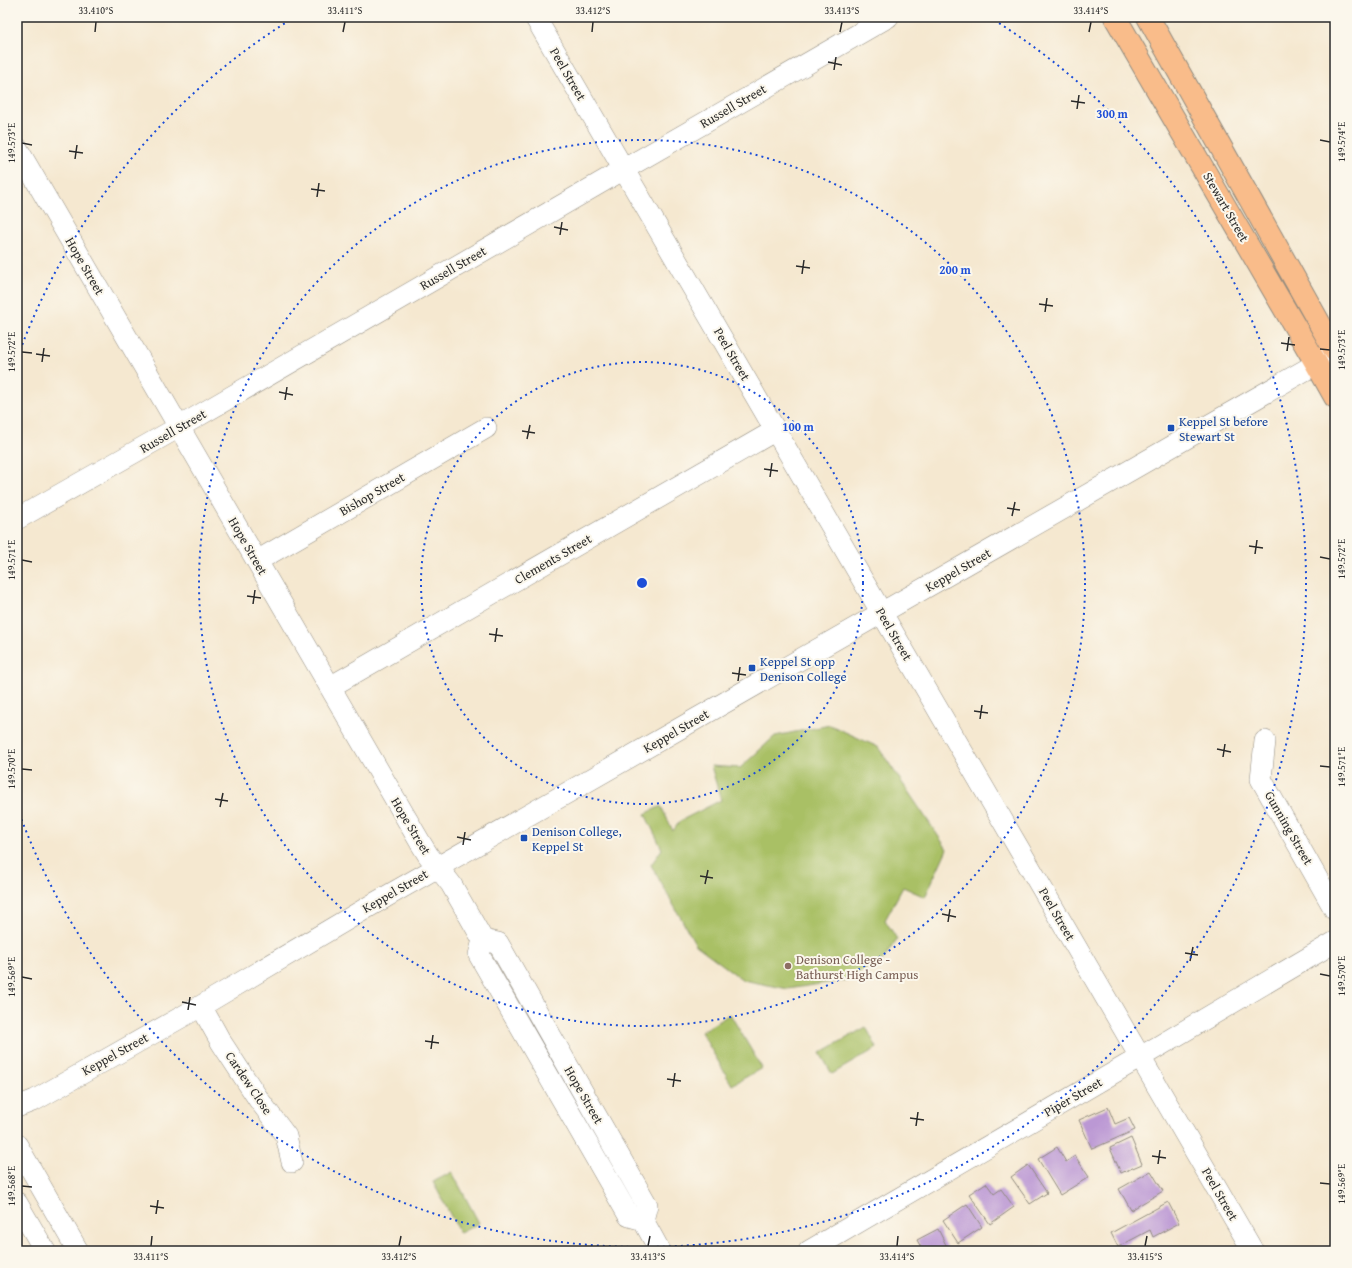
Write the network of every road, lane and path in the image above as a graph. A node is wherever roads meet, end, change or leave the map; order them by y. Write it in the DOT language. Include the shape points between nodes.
graph roads {
  1 [pos="535,17"];
  2 [pos="888,17"];
  3 [pos="1115,17"];
  4 [pos="1148,17"];
  5 [pos="17,148"];
  6 [pos="624,169"];
  7 [pos="1329,355"];
  8 [pos="1335,397"];
  9 [pos="179,427"];
  10 [pos="486,428"];
  11 [pos="776,430"];
  12 [pos="17,519"];
  13 [pos="257,561"];
  14 [pos="882,613"];
  15 [pos="330,687"];
  16 [pos="1264,741"];
  17 [pos="438,867"];
  18 [pos="1335,910"];
  19 [pos="1335,942"];
  20 [pos="201,1006"];
  21 [pos="1141,1057"];
  22 [pos="17,1107"];
  23 [pos="17,1116"];
  24 [pos="17,1121"];
  25 [pos="17,1145"];
  26 [pos="292,1162"];
  27 [pos="17,1203"];
  28 [pos="45,1251"];
  29 [pos="78,1251"];
  30 [pos="660,1251"];
  31 [pos="809,1251"];
  32 [pos="1253,1251"];
  1 -- 6 [label="street, Peel Street"];
  2 -- 6 [label="street, Russell Street"];
  3 -- 7 [label="highway, Stewart Street"];
  4 -- 7 [label="highway, Stewart Street"];
  5 -- 9 [label="street, Hope Street"];
  6 -- 9 [label="street, Russell Street"];
  6 -- 11 [label="street, Peel Street"];
  7 -- 8 [label="highway, Stewart Street"];
  7 -- 14 [label="street, Keppel Street"];
  9 -- 12 [label="street, Russell Street"];
  9 -- 13 [label="street, Hope Street"];
  10 -- 13 [label="street, Bishop Street"];
  11 -- 14 [label="street, Peel Street"];
  11 -- 15 [label="street, Clements Street"];
  13 -- 15 [label="street, Hope Street"];
  14 -- 17 [label="street, Keppel Street"];
  14 -- 21 [label="street, Peel Street"];
  15 -- 17 [label="street, Hope Street" via="428,855"];
  16 -- 18 [label="street, Gunning Street" via="1261,779"];
  17 -- 20 [label="street, Keppel Street"];
  17 -- 30 [label="street, Hope Street" via="451,884 483,940 498,943 647,1205 642,1220"];
  19 -- 21 [label="street, Piper Street"];
  20 -- 22 [label="street, Keppel Street" via="35,1100"];
  20 -- 26 [label="street, Cardew Close" via="220,1042 286,1136"];
  21 -- 31 [label="street, Piper Street"];
  21 -- 32 [label="street, Peel Street"];
  23 -- 24 [label="street"];
  25 -- 29 [label="street"];
  27 -- 28 [label="street"];
}
